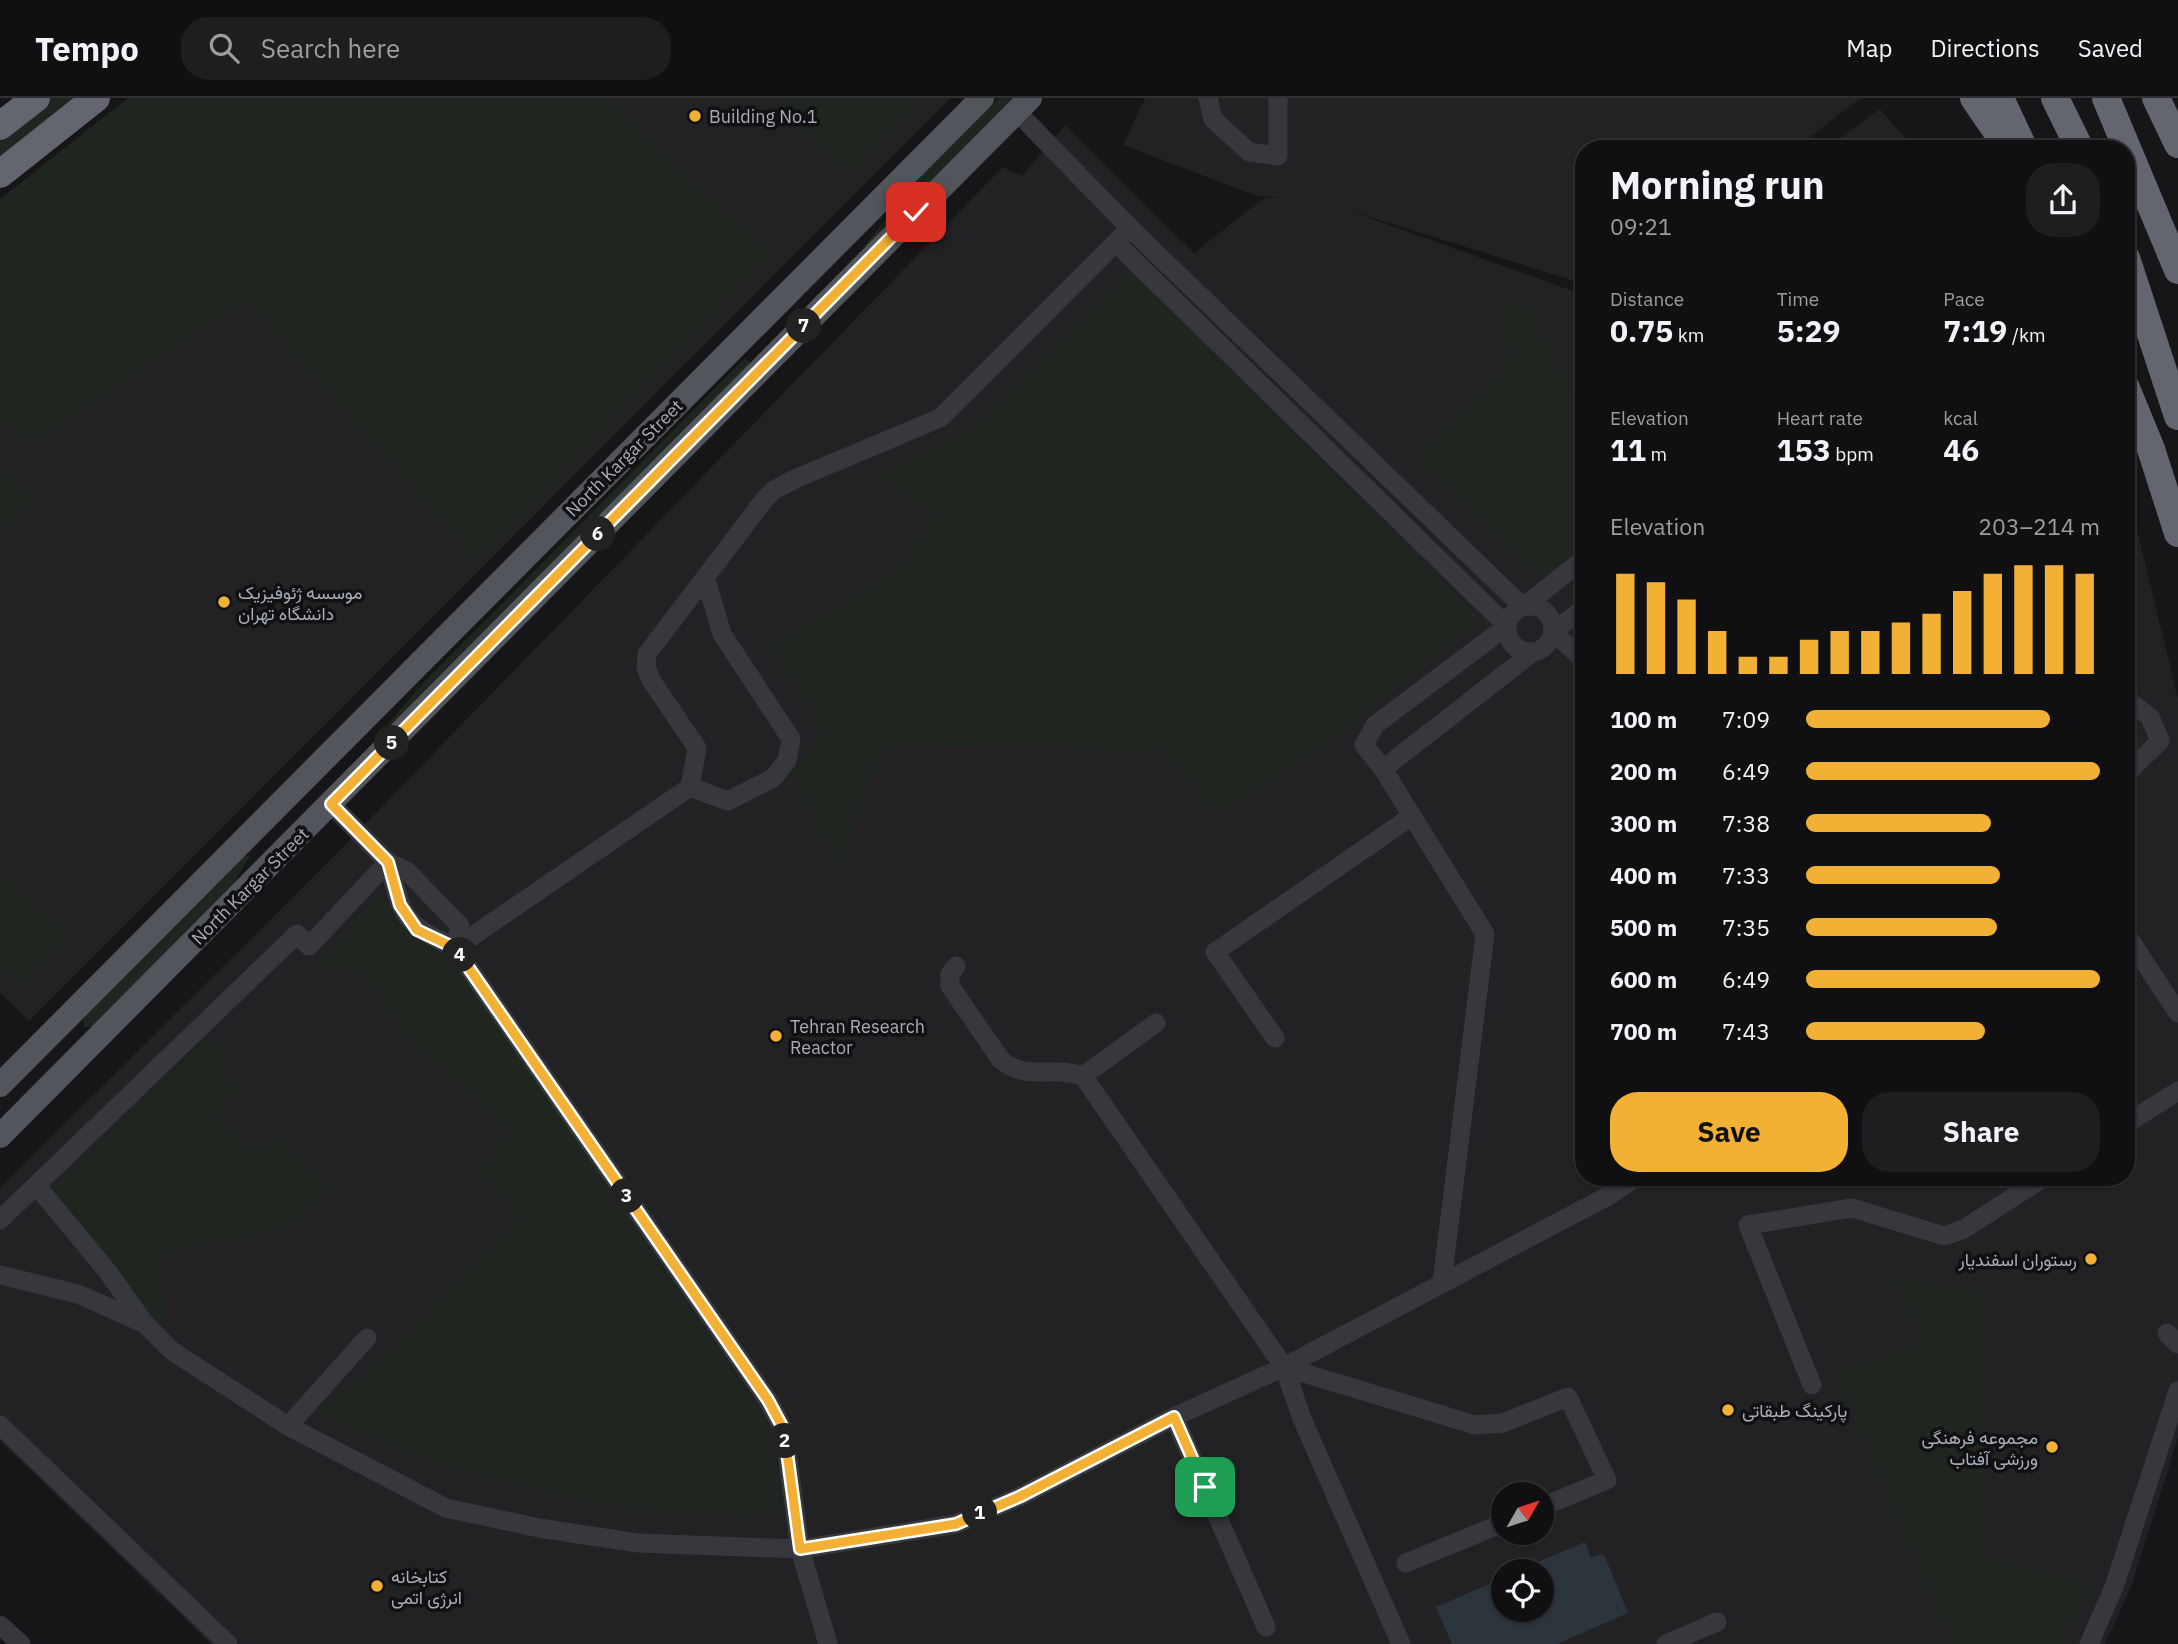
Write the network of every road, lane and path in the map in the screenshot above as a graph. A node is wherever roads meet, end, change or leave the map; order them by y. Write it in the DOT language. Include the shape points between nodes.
graph roads {
  1 [pos="36,98"];
  2 [pos="96,98"];
  3 [pos="982,98"];
  4 [pos="1208,98"];
  5 [pos="1278,98"];
  6 [pos="1974,98"];
  7 [pos="2000,98"];
  8 [pos="2055,98"];
  9 [pos="2106,98"];
  10 [pos="2156,98"];
  11 [pos="1023,104"];
  12 [pos="0,126"];
  13 [pos="2003,140"];
  14 [pos="2020,140"];
  15 [pos="2076,140"];
  16 [pos="2124,140"];
  17 [pos="2178,144"];
  18 [pos="2135,167"];
  19 [pos="0,174"];
  20 [pos="1130,228"];
  21 [pos="1116,243"];
  22 [pos="819,262"];
  23 [pos="2178,270"];
  24 [pos="844,285"];
  25 [pos="2135,285"];
  26 [pos="2135,410"];
  27 [pos="1320,412"];
  28 [pos="2178,416"];
  29 [pos="1305,428"];
  30 [pos="2178,533"];
  31 [pos="1575,566"];
  32 [pos="705,577"];
  33 [pos="1523,607"];
  34 [pos="1575,615"];
  35 [pos="1507,626"];
  36 [pos="1553,632"];
  37 [pos="1534,652"];
  38 [pos="1575,652"];
  39 [pos="2135,706"];
  40 [pos="2135,765"];
  41 [pos="1383,769"];
  42 [pos="690,787"];
  43 [pos="331,804"];
  44 [pos="1412,816"];
  45 [pos="388,862"];
  46 [pos="455,948"];
  47 [pos="2135,948"];
  48 [pos="956,967"];
  49 [pos="2178,1013"];
  50 [pos="1156,1023"];
  51 [pos="1275,1038"];
  52 [pos="1083,1076"];
  53 [pos="0,1084"];
  54 [pos="2178,1091"];
  55 [pos="2135,1118"];
  56 [pos="0,1136"];
  57 [pos="36,1185"];
  58 [pos="1623,1186"];
  59 [pos="2031,1186"];
  60 [pos="0,1220"];
  61 [pos="0,1275"];
  62 [pos="1442,1282"];
  63 [pos="145,1324"];
  64 [pos="367,1338"];
  65 [pos="1284,1367"];
  66 [pos="1812,1385"];
  67 [pos="2178,1391"];
  68 [pos="1174,1417"];
  69 [pos="0,1425"];
  70 [pos="288,1426"];
  71 [pos="1554,1502"];
  72 [pos="1491,1528"];
  73 [pos="800,1549"];
  74 [pos="1406,1563"];
  75 [pos="1717,1622"];
  76 [pos="0,1625"];
  77 [pos="1266,1627"];
  78 [pos="21,1644"];
  79 [pos="228,1644"];
  80 [pos="828,1644"];
  81 [pos="1401,1644"];
  82 [pos="1666,1644"];
  83 [pos="2089,1644"];
  1 -- 12 [label="highway"];
  2 -- 19 [label="highway"];
  3 -- 22 [label="main road, North Kargar Street"];
  4 -- 5 [label="street" via="1213,119 1249,152 1278,156"];
  6 -- 13 [label="highway"];
  7 -- 14 [label="highway"];
  8 -- 15 [label="highway"];
  9 -- 16 [label="highway"];
  10 -- 17 [label="highway"];
  11 -- 20 [label="street"];
  11 -- 24 [label="main road, North Kargar Street"];
  18 -- 23 [label="highway"];
  20 -- 21 [label="street"];
  20 -- 27 [label="street"];
  21 -- 29 [label="street"];
  21 -- 32 [label="street" via="947,413 774,490"];
  22 -- 24 [label="main road"];
  22 -- 53 [label="main road, North Kargar Street"];
  24 -- 43 [label="main road, North Kargar Street"];
  25 -- 28 [label="highway"];
  26 -- 30 [label="highway"];
  27 -- 29 [label="street"];
  27 -- 33 [label="street"];
  29 -- 35 [label="street"];
  31 -- 33 [label="street"];
  32 -- 42 [label="street" via="647,654 646,667 697,748"];
  32 -- 42 [label="street" via="722,634 791,739 787,761 772,778 728,801"];
  33 -- 35 [label="street"];
  33 -- 36 [label="street" via="1545,611"];
  34 -- 36 [label="street"];
  35 -- 37 [label="street" via="1514,645"];
  35 -- 41 [label="street" via="1375,725 1364,745"];
  36 -- 37 [label="street" via="1547,645"];
  36 -- 38 [label="street"];
  37 -- 41 [label="street"];
  39 -- 40 [label="street" via="2150,717 2160,741"];
  41 -- 44 [label="street"];
  42 -- 46 [label="street"];
  43 -- 45 [label="street"];
  43 -- 56 [label="main road, North Kargar Street"];
  44 -- 51 [label="street" via="1215,952"];
  44 -- 62 [label="street" via="1485,934"];
  45 -- 46 [label="street" via="400,905 417,930"];
  45 -- 46 [label="street" via="408,872 460,926"];
  45 -- 57 [label="street" via="309,946 297,934"];
  46 -- 73 [label="street" via="768,1400 784,1430"];
  47 -- 49 [label="street"];
  48 -- 52 [label="street" via="950,974 950,986 1001,1060 1026,1073 1065,1070"];
  50 -- 52 [label="street"];
  52 -- 65 [label="street"];
  54 -- 55 [label="street"];
  57 -- 60 [label="street"];
  57 -- 63 [label="street"];
  58 -- 62 [label="street"];
  59 -- 66 [label="street" via="1964,1229 1944,1236 1852,1208 1748,1225"];
  61 -- 63 [label="street" via="78,1294"];
  62 -- 65 [label="street"];
  63 -- 70 [label="street" via="172,1351"];
  64 -- 70 [label="street"];
  65 -- 68 [label="street"];
  65 -- 71 [label="street" via="1475,1425 1503,1423 1569,1397 1607,1480"];
  65 -- 81 [label="street" via="1303,1421"];
  67 -- 83 [label="street" via="2114,1587"];
  68 -- 73 [label="street" via="1021,1496 956,1524"];
  68 -- 77 [label="street"];
  69 -- 79 [label="street"];
  70 -- 73 [label="street" via="446,1508 638,1543"];
  72 -- 74 [label="street"];
  73 -- 80 [label="street"];
  75 -- 82 [label="street"];
  76 -- 78 [label="street"];
}
